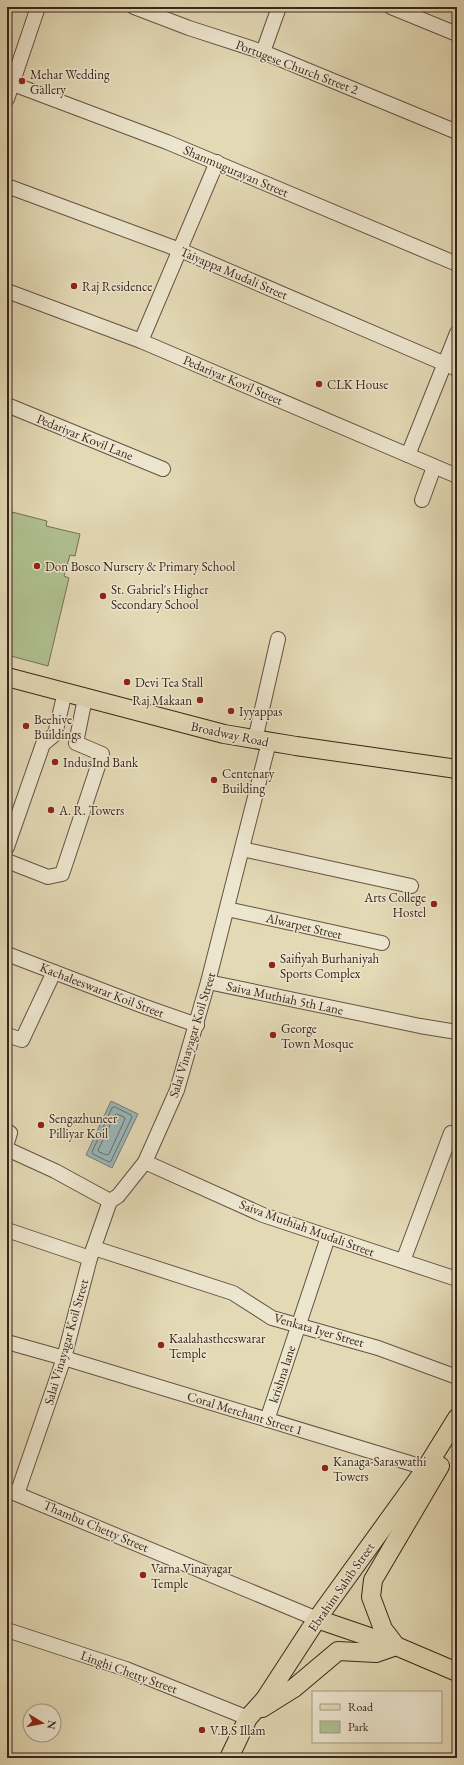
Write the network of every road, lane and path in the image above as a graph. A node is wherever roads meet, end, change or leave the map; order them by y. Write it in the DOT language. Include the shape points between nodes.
graph roads {
  1 [pos="38,7"];
  2 [pos="134,7"];
  3 [pos="279,7"];
  4 [pos="392,7"];
  5 [pos="457,34"];
  6 [pos="263,52"];
  7 [pos="13,84"];
  8 [pos="7,99"];
  9 [pos="457,132"];
  10 [pos="217,162"];
  11 [pos="7,186"];
  12 [pos="180,250"];
  13 [pos="457,264"];
  14 [pos="7,291"];
  15 [pos="457,333"];
  16 [pos="141,341"];
  17 [pos="444,364"];
  18 [pos="457,369"];
  19 [pos="7,405"];
  20 [pos="408,455"];
  21 [pos="434,467"];
  22 [pos="163,468"];
  23 [pos="457,476"];
  24 [pos="422,500"];
  25 [pos="278,639"];
  26 [pos="7,677"];
  27 [pos="65,692"];
  28 [pos="85,698"];
  29 [pos="262,741"];
  30 [pos="457,769"];
  31 [pos="7,847"];
  32 [pos="242,849"];
  33 [pos="7,861"];
  34 [pos="411,886"];
  35 [pos="226,909"];
  36 [pos="382,943"];
  37 [pos="7,954"];
  38 [pos="54,972"];
  39 [pos="208,982"];
  40 [pos="197,1025"];
  41 [pos="457,1032"];
  42 [pos="7,1034"];
  43 [pos="7,1131"];
  44 [pos="457,1135"];
  45 [pos="7,1143"];
  46 [pos="7,1149"];
  47 [pos="146,1162"];
  48 [pos="110,1201"];
  49 [pos="7,1230"];
  50 [pos="328,1237"];
  51 [pos="92,1253"];
  52 [pos="403,1261"];
  53 [pos="457,1279"];
  54 [pos="298,1324"];
  55 [pos="7,1342"];
  56 [pos="64,1358"];
  57 [pos="457,1377"];
  58 [pos="457,1418"];
  59 [pos="267,1420"];
  60 [pos="457,1438"];
  61 [pos="426,1468"];
  62 [pos="12,1492"];
  63 [pos="352,1569"];
  64 [pos="373,1580"];
  65 [pos="317,1619"];
  66 [pos="7,1630"];
  67 [pos="396,1646"];
  68 [pos="457,1672"];
  69 [pos="248,1718"];
  70 [pos="229,1758"];
  1 -- 7 [label="street"];
  2 -- 6 [label="street, Portugese Church Street 2"];
  3 -- 6 [label="street"];
  4 -- 5 [label="street"];
  6 -- 9 [label="street, Portugese Church Street 2"];
  7 -- 8 [label="street"];
  7 -- 10 [label="street, Shanmugurayan Street"];
  10 -- 12 [label="street"];
  10 -- 13 [label="street, Shanmugurayan Street"];
  11 -- 12 [label="street, Taiyappa Mudali Street"];
  12 -- 16 [label="street"];
  12 -- 17 [label="street, Taiyappa Mudali Street"];
  14 -- 16 [label="street, Pedariyar Kovil Street"];
  15 -- 17 [label="street"];
  16 -- 20 [label="street, Pedariyar Kovil Street"];
  17 -- 18 [label="street, Taiyappa Mudali Street"];
  17 -- 20 [label="street"];
  19 -- 22 [label="street, Pedariyar Kovil Lane"];
  20 -- 21 [label="street, Pedariyar Kovil Street"];
  21 -- 23 [label="street, Pedariyar Kovil Street"];
  21 -- 24 [label="street"];
  25 -- 29 [label="street, Salai Vinayagar Koil Street"];
  26 -- 27 [label="main road, Broadway Road"];
  27 -- 28 [label="main road, Broadway Road"];
  27 -- 31 [label="street" via="55,734 43,744"];
  28 -- 29 [label="main road, Broadway Road" via="224,734"];
  28 -- 33 [label="street" via="76,743 102,754 62,874 48,877"];
  29 -- 30 [label="main road, Broadway Road"];
  29 -- 32 [label="street, Salai Vinayagar Koil Street"];
  32 -- 34 [label="street"];
  32 -- 35 [label="street, Salai Vinayagar Koil Street"];
  35 -- 36 [label="street, Alwarpet Street"];
  35 -- 39 [label="street, Salai Vinayagar Koil Street"];
  37 -- 38 [label="street, Kachaleeswarar Koil Street"];
  38 -- 40 [label="street, Kachaleeswarar Koil Street"];
  38 -- 42 [label="street" via="22,1040"];
  39 -- 40 [label="street, Salai Vinayagar Koil Street"];
  39 -- 41 [label="street, Saiva Muthiah 5th Lane"];
  40 -- 47 [label="street, Salai Vinayagar Koil Street" via="177,1090"];
  43 -- 45 [label="street" via="10,1133"];
  44 -- 52 [label="street" via="451,1133"];
  46 -- 48 [label="street" via="61,1174"];
  47 -- 48 [label="street, Salai Vinayagar Koil Street" via="118,1196"];
  47 -- 50 [label="street, Saiva Muthiah Mudali Street" via="263,1215"];
  48 -- 51 [label="street, Salai Vinayagar Koil Street"];
  49 -- 51 [label="street, Venkata Iyer Street"];
  50 -- 52 [label="street, Saiva Muthiah Mudali Street"];
  50 -- 54 [label="street, krishna lane"];
  51 -- 54 [label="street, Venkata Iyer Street" via="232,1293 272,1318"];
  51 -- 56 [label="street, Salai Vinayagar Koil Street"];
  52 -- 53 [label="street, Saiva Muthiah Mudali Street"];
  54 -- 57 [label="street, Venkata Iyer Street" via="378,1348"];
  54 -- 59 [label="street, krishna lane"];
  55 -- 56 [label="street, Coral Merchant Street 1"];
  56 -- 59 [label="street, Coral Merchant Street 1"];
  56 -- 62 [label="street, Salai Vinayagar Koil Street"];
  58 -- 61 [label="main road, Ebrahim Sahib Street"];
  59 -- 61 [label="street, Coral Merchant Street 1"];
  60 -- 64 [label="main road, Ebrahim Sahib Street"];
  61 -- 63 [label="main road, Ebrahim Sahib Street"];
  62 -- 65 [label="street, Thambu Chetty Street"];
  63 -- 64 [label="main road"];
  63 -- 65 [label="main road, Ebrahim Sahib Street"];
  64 -- 67 [label="main road, Ebrahim Sahib Street" via="371,1597 383,1629"];
  65 -- 67 [label="main road"];
  65 -- 69 [label="main road, Ebrahim Sahib Street" via="265,1699"];
  66 -- 69 [label="street, Linghi Chetty Street" via="126,1669"];
  67 -- 68 [label="main road"];
  67 -- 69 [label="main road" via="376,1653 338,1651 294,1688"];
  69 -- 70 [label="main road, Ebrahim Sahib Street"];
}
